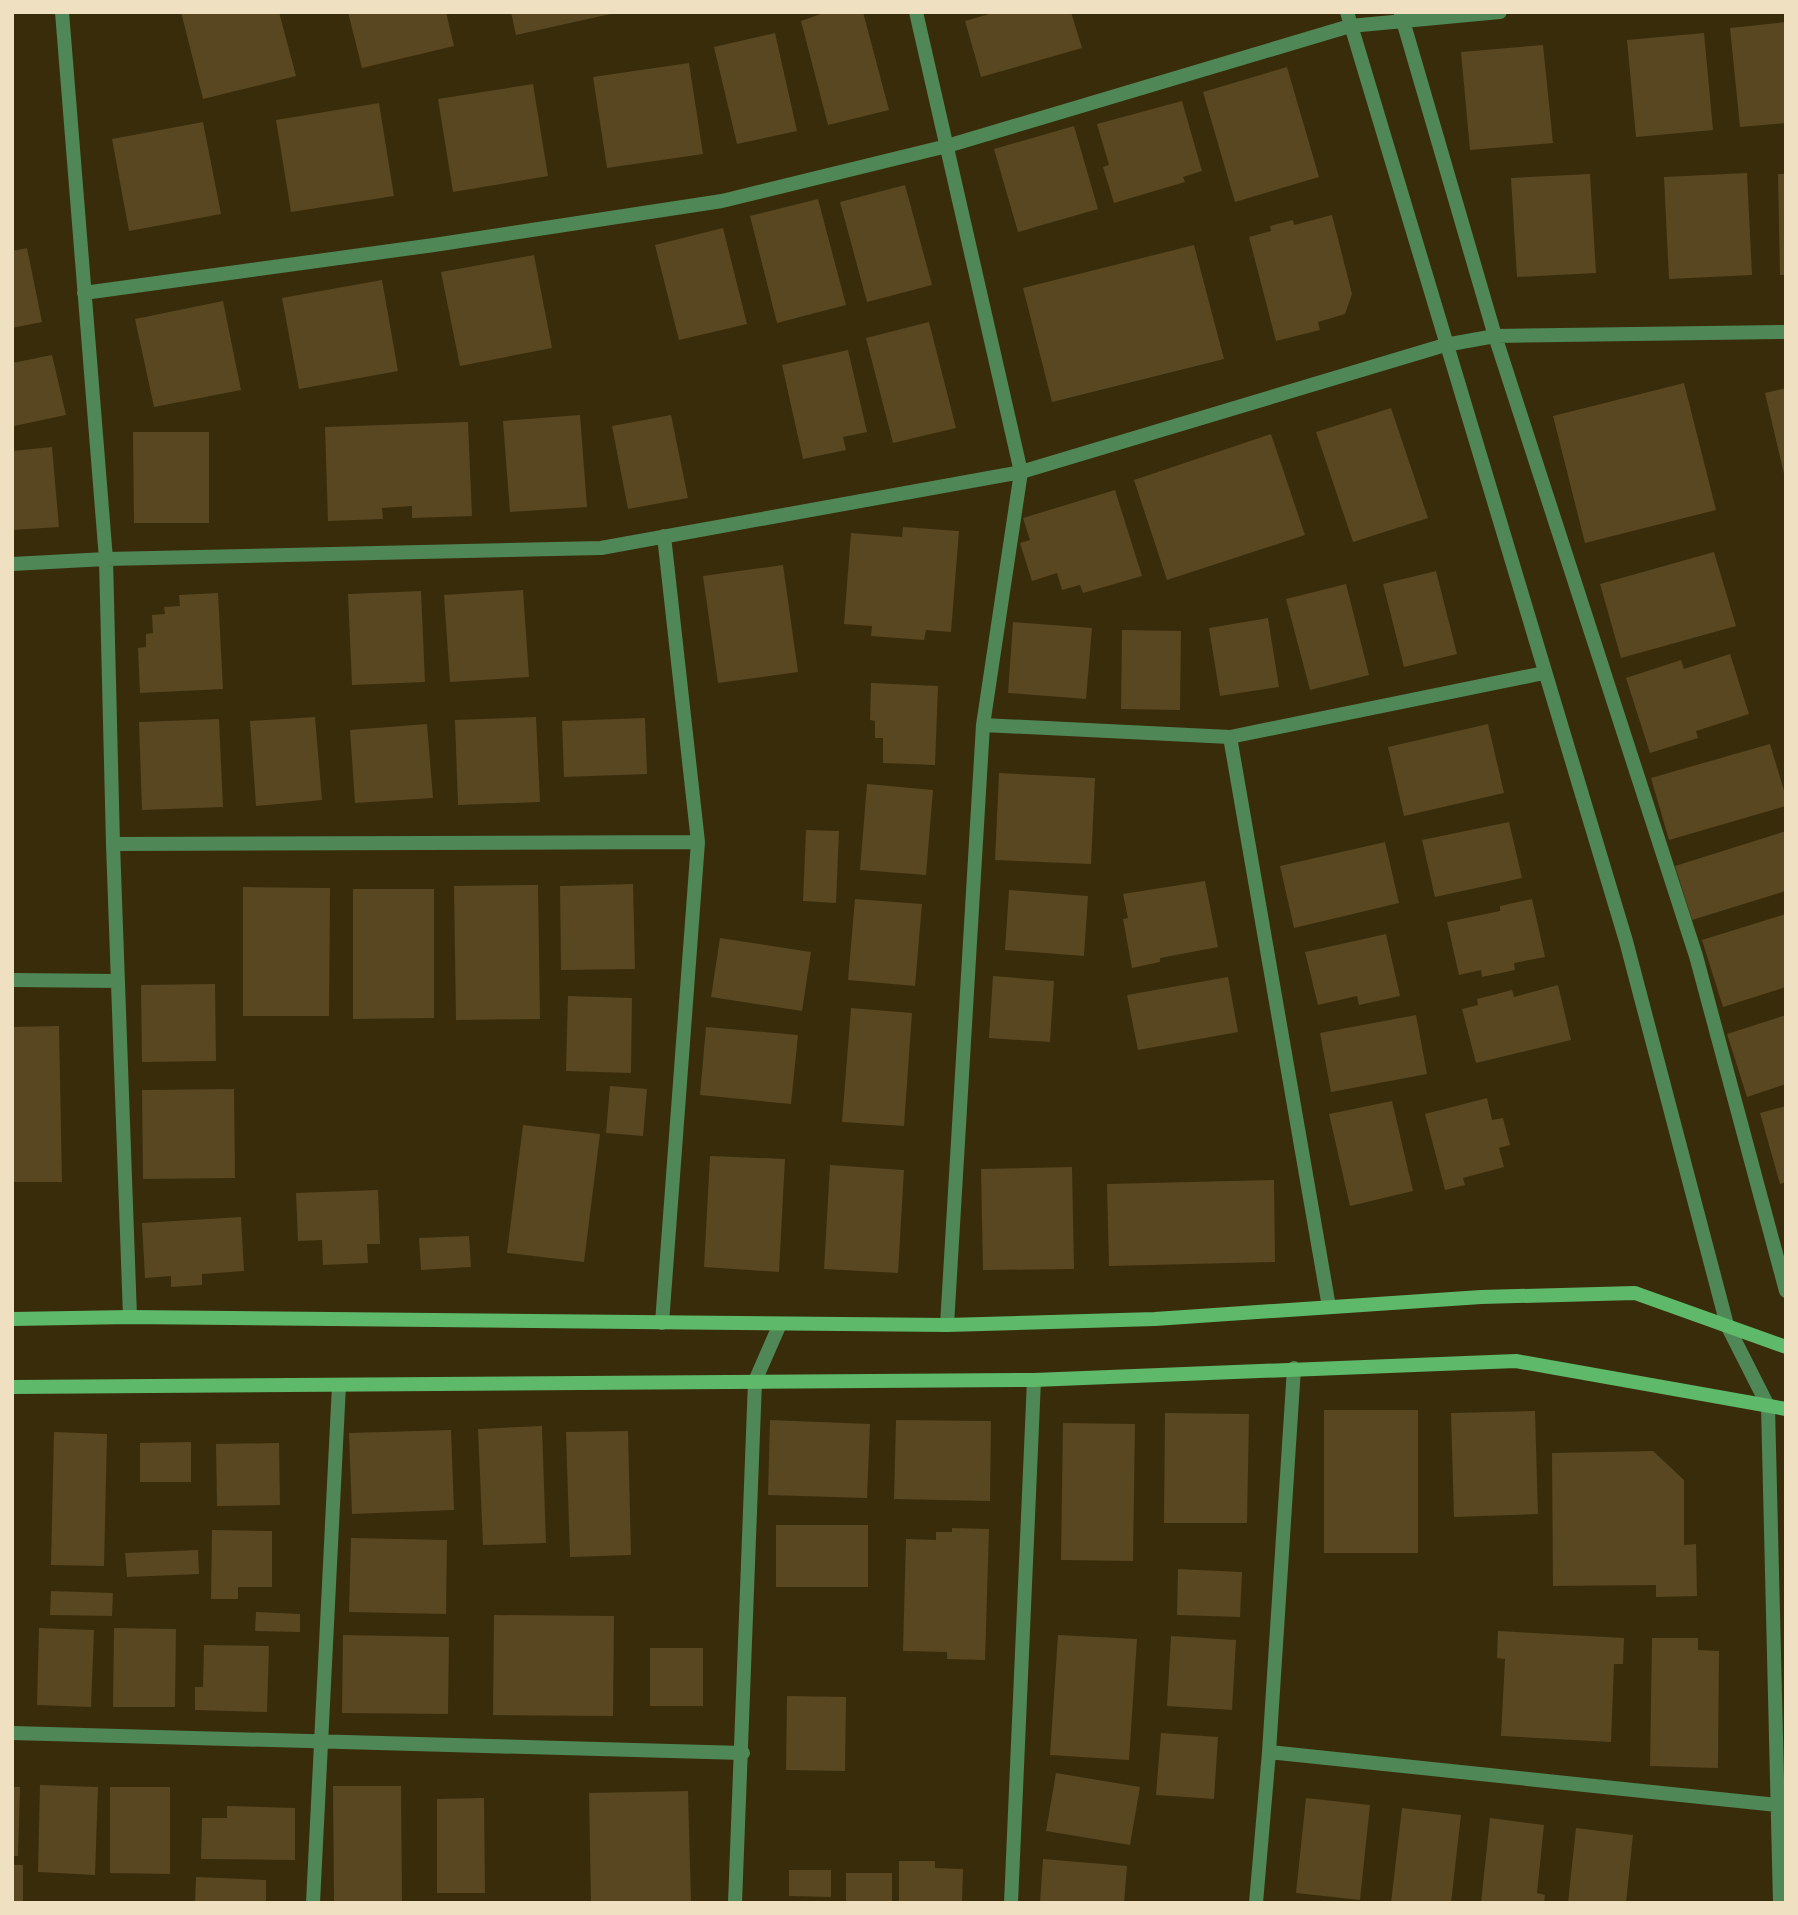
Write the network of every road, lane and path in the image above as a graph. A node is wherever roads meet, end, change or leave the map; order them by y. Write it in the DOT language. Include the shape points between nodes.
graph roads {
  1 [pos="62,12"];
  2 [pos="916,12"];
  3 [pos="1500,12"];
  4 [pos="1402,17"];
  5 [pos="1348,19"];
  6 [pos="947,146"];
  7 [pos="85,293"];
  8 [pos="1786,332"];
  9 [pos="1495,336"];
  10 [pos="1445,345"];
  11 [pos="1021,472"];
  12 [pos="664,536"];
  13 [pos="107,559"];
  14 [pos="12,564"];
  15 [pos="1544,673"];
  16 [pos="983,725"];
  17 [pos="1230,737"];
  18 [pos="698,842"];
  19 [pos="113,844"];
  20 [pos="12,980"];
  21 [pos="118,981"];
  22 [pos="1786,1291"];
  23 [pos="1329,1307"];
  24 [pos="130,1317"];
  25 [pos="12,1318"];
  26 [pos="662,1323"];
  27 [pos="780,1324"];
  28 [pos="947,1325"];
  29 [pos="1727,1325"];
  30 [pos="1786,1347"];
  31 [pos="1294,1368"];
  32 [pos="1034,1380"];
  33 [pos="755,1381"];
  34 [pos="339,1385"];
  35 [pos="12,1387"];
  36 [pos="1768,1406"];
  37 [pos="1786,1409"];
  38 [pos="12,1733"];
  39 [pos="321,1740"];
  40 [pos="1269,1752"];
  41 [pos="743,1753"];
  42 [pos="1777,1805"];
  43 [pos="313,1903"];
  44 [pos="736,1903"];
  45 [pos="1011,1903"];
  46 [pos="1256,1903"];
  47 [pos="1780,1903"];
  1 -- 7 [label="street"];
  2 -- 6 [label="street"];
  3 -- 4 [label="street"];
  4 -- 5 [label="street"];
  4 -- 9 [label="street"];
  5 -- 6 [label="street"];
  5 -- 10 [label="street"];
  6 -- 7 [label="street" via="722,201"];
  6 -- 11 [label="street"];
  7 -- 13 [label="street"];
  8 -- 9 [label="street"];
  9 -- 10 [label="street"];
  9 -- 22 [label="street" via="1696,956"];
  10 -- 11 [label="street"];
  10 -- 15 [label="street"];
  11 -- 12 [label="street"];
  11 -- 16 [label="street"];
  12 -- 13 [label="street" via="601,548"];
  12 -- 18 [label="street"];
  13 -- 14 [label="street"];
  13 -- 19 [label="street"];
  15 -- 17 [label="street"];
  15 -- 29 [label="street" via="1626,941"];
  16 -- 17 [label="street"];
  16 -- 28 [label="street"];
  17 -- 23 [label="street"];
  18 -- 19 [label="street"];
  18 -- 26 [label="street"];
  19 -- 21 [label="street"];
  20 -- 21 [label="street"];
  21 -- 24 [label="street"];
  23 -- 28 [label="street" via="1155,1319"];
  23 -- 29 [label="street" via="1635,1293"];
  24 -- 25 [label="street"];
  24 -- 26 [label="street"];
  26 -- 27 [label="street"];
  27 -- 28 [label="street"];
  27 -- 33 [label="street"];
  29 -- 30 [label="street"];
  29 -- 36 [label="street"];
  31 -- 32 [label="street"];
  31 -- 36 [label="street" via="1516,1361"];
  31 -- 40 [label="street"];
  32 -- 33 [label="street"];
  32 -- 45 [label="street"];
  33 -- 34 [label="street"];
  33 -- 41 [label="street"];
  34 -- 35 [label="street"];
  34 -- 39 [label="street"];
  36 -- 37 [label="street"];
  36 -- 42 [label="street"];
  38 -- 39 [label="street"];
  39 -- 41 [label="street"];
  39 -- 43 [label="street"];
  40 -- 42 [label="street"];
  40 -- 46 [label="street"];
  41 -- 44 [label="street"];
  42 -- 47 [label="street"];
}
